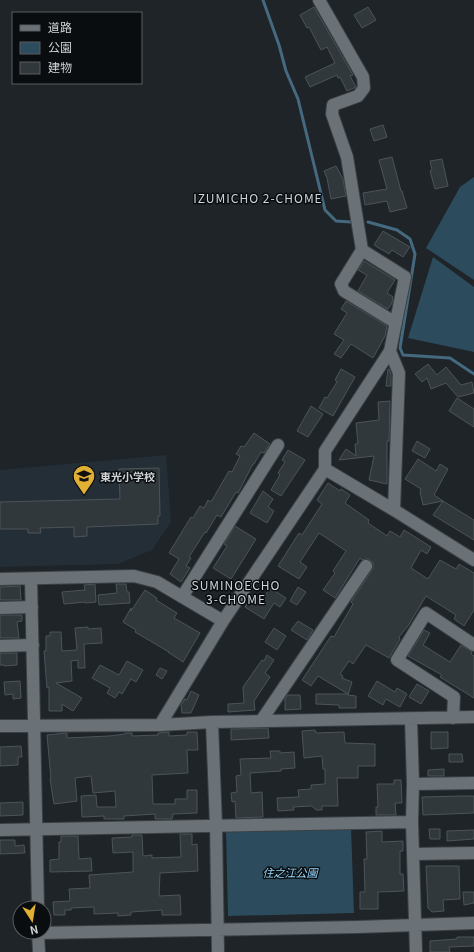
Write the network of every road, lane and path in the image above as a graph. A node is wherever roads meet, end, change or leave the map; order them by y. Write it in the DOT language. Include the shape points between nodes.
graph roads {
  1 [pos="319,0"];
  2 [pos="362,250"];
  3 [pos="396,323"];
  4 [pos="390,351"];
  5 [pos="278,445"];
  6 [pos="325,469"];
  7 [pos="394,510"];
  8 [pos="474,560"];
  9 [pos="366,566"];
  10 [pos="0,579"];
  11 [pos="31,579"];
  12 [pos="182,597"];
  13 [pos="32,607"];
  14 [pos="0,608"];
  15 [pos="223,621"];
  16 [pos="474,644"];
  17 [pos="33,645"];
  18 [pos="0,646"];
  19 [pos="474,717"];
  20 [pos="453,718"];
  21 [pos="411,719"];
  22 [pos="261,721"];
  23 [pos="212,722"];
  24 [pos="35,725"];
  25 [pos="160,725"];
  26 [pos="0,726"];
  27 [pos="474,783"];
  28 [pos="413,784"];
  29 [pos="412,822"];
  30 [pos="216,825"];
  31 [pos="37,829"];
  32 [pos="0,830"];
  33 [pos="474,853"];
  34 [pos="413,854"];
  35 [pos="38,900"];
  36 [pos="474,923"];
  37 [pos="415,925"];
  38 [pos="218,929"];
  39 [pos="52,932"];
  40 [pos="38,940"];
  41 [pos="39,952"];
  42 [pos="218,952"];
  43 [pos="416,952"];
  1 -- 2 [label="street" via="363,77 364,88 358,96 332,105 332,114 348,157"];
  2 -- 3 [label="street" via="405,277"];
  2 -- 3 [label="street" via="341,284 344,291"];
  3 -- 4 [label="street"];
  4 -- 6 [label="street" via="325,450"];
  4 -- 7 [label="street" via="399,373"];
  5 -- 12 [label="street"];
  6 -- 7 [label="street"];
  6 -- 15 [label="street"];
  7 -- 8 [label="street"];
  9 -- 22 [label="street"];
  10 -- 11 [label="street"];
  11 -- 12 [label="street" via="134,576 157,582"];
  11 -- 13 [label="street"];
  12 -- 15 [label="street"];
  13 -- 14 [label="street"];
  13 -- 17 [label="street"];
  15 -- 25 [label="street"];
  16 -- 20 [label="street" via="426,614 397,660 454,698"];
  17 -- 18 [label="street"];
  17 -- 24 [label="street"];
  19 -- 20 [label="street"];
  20 -- 21 [label="street"];
  21 -- 22 [label="street"];
  21 -- 28 [label="street"];
  22 -- 23 [label="street"];
  23 -- 25 [label="street"];
  23 -- 30 [label="street"];
  24 -- 25 [label="street"];
  24 -- 26 [label="street"];
  24 -- 31 [label="street"];
  27 -- 28 [label="street"];
  28 -- 29 [label="street"];
  29 -- 30 [label="street"];
  29 -- 34 [label="street"];
  30 -- 31 [label="street"];
  30 -- 38 [label="street"];
  31 -- 32 [label="street"];
  31 -- 35 [label="street"];
  33 -- 34 [label="street"];
  34 -- 37 [label="street"];
  36 -- 37 [label="street"];
  37 -- 38 [label="street"];
  37 -- 43 [label="street"];
  38 -- 39 [label="street"];
  38 -- 42 [label="street"];
  40 -- 41 [label="street"];
}
